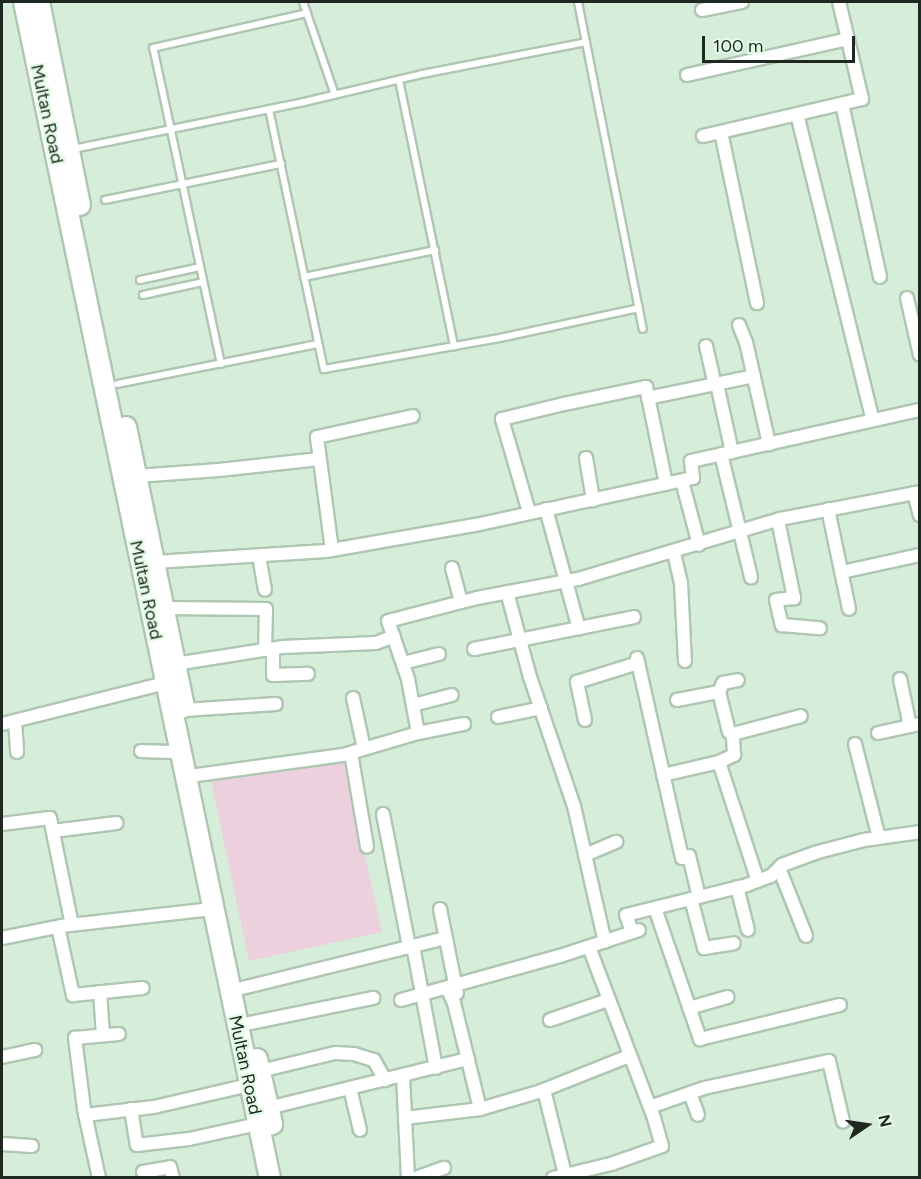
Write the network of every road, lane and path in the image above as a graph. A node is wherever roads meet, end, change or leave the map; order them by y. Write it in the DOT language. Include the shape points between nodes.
graph roads {
  1 [pos="24,2"];
  2 [pos="39,2"];
  3 [pos="303,2"];
  4 [pos="578,2"];
  5 [pos="742,2"];
  6 [pos="839,2"];
  7 [pos="702,10"];
  8 [pos="307,13"];
  9 [pos="848,39"];
  10 [pos="586,42"];
  11 [pos="687,75"];
  12 [pos="399,80"];
  13 [pos="335,95"];
  14 [pos="842,104"];
  15 [pos="269,109"];
  16 [pos="797,114"];
  17 [pos="171,129"];
  18 [pos="721,132"];
  19 [pos="703,136"];
  20 [pos="69,150"];
  21 [pos="281,164"];
  22 [pos="182,184"];
  23 [pos="105,200"];
  24 [pos="435,250"];
  25 [pos="200,267"];
  26 [pos="304,277"];
  27 [pos="880,277"];
  28 [pos="140,280"];
  29 [pos="203,282"];
  30 [pos="143,294"];
  31 [pos="907,298"];
  32 [pos="757,303"];
  33 [pos="639,308"];
  34 [pos="739,325"];
  35 [pos="643,329"];
  36 [pos="318,344"];
  37 [pos="454,346"];
  38 [pos="706,346"];
  39 [pos="920,355"];
  40 [pos="221,364"];
  41 [pos="754,376"];
  42 [pos="117,384"];
  43 [pos="716,384"];
  44 [pos="648,399"];
  45 [pos="920,410"];
  46 [pos="413,416"];
  47 [pos="873,420"];
  48 [pos="769,444"];
  49 [pos="726,453"];
  50 [pos="586,458"];
  51 [pos="319,459"];
  52 [pos="136,476"];
  53 [pos="682,481"];
  54 [pos="666,484"];
  55 [pos="917,493"];
  56 [pos="593,500"];
  57 [pos="546,509"];
  58 [pos="828,509"];
  59 [pos="529,512"];
  60 [pos="920,515"];
  61 [pos="778,520"];
  62 [pos="739,531"];
  63 [pos="699,545"];
  64 [pos="332,550"];
  65 [pos="674,553"];
  66 [pos="920,555"];
  67 [pos="259,556"];
  68 [pos="154,562"];
  69 [pos="452,568"];
  70 [pos="842,572"];
  71 [pos="751,577"];
  72 [pos="566,581"];
  73 [pos="265,589"];
  74 [pos="507,592"];
  75 [pos="461,602"];
  76 [pos="164,608"];
  77 [pos="849,609"];
  78 [pos="634,617"];
  79 [pos="820,628"];
  80 [pos="579,629"];
  81 [pos="394,636"];
  82 [pos="520,640"];
  83 [pos="269,649"];
  84 [pos="474,649"];
  85 [pos="439,654"];
  86 [pos="685,662"];
  87 [pos="403,663"];
  88 [pos="175,664"];
  89 [pos="308,674"];
  90 [pos="900,679"];
  91 [pos="738,680"];
  92 [pos="165,683"];
  93 [pos="719,692"];
  94 [pos="452,695"];
  95 [pos="353,698"];
  96 [pos="677,700"];
  97 [pos="276,704"];
  98 [pos="413,705"];
  99 [pos="541,708"];
  100 [pos="184,710"];
  101 [pos="801,716"];
  102 [pos="498,717"];
  103 [pos="585,720"];
  104 [pos="15,721"];
  105 [pos="2,724"];
  106 [pos="464,724"];
  107 [pos="915,725"];
  108 [pos="418,733"];
  109 [pos="878,734"];
  110 [pos="733,735"];
  111 [pos="855,744"];
  112 [pos="364,749"];
  113 [pos="141,751"];
  114 [pos="17,752"];
  115 [pos="179,752"];
  116 [pos="351,753"];
  117 [pos="719,762"];
  118 [pos="197,775"];
  119 [pos="663,775"];
  120 [pos="382,814"];
  121 [pos="116,823"];
  122 [pos="2,824"];
  123 [pos="386,829"];
  124 [pos="53,831"];
  125 [pos="363,832"];
  126 [pos="920,832"];
  127 [pos="879,838"];
  128 [pos="616,843"];
  129 [pos="367,848"];
  130 [pos="585,855"];
  131 [pos="779,868"];
  132 [pos="758,881"];
  133 [pos="738,887"];
  134 [pos="695,898"];
  135 [pos="655,908"];
  136 [pos="212,909"];
  137 [pos="440,909"];
  138 [pos="72,925"];
  139 [pos="58,927"];
  140 [pos="748,930"];
  141 [pos="806,936"];
  142 [pos="2,938"];
  143 [pos="446,938"];
  144 [pos="605,942"];
  145 [pos="734,944"];
  146 [pos="411,947"];
  147 [pos="589,947"];
  148 [pos="143,988"];
  149 [pos="242,988"];
  150 [pos="454,990"];
  151 [pos="100,992"];
  152 [pos="423,994"];
  153 [pos="727,997"];
  154 [pos="373,998"];
  155 [pos="401,1000"];
  156 [pos="608,1000"];
  157 [pos="840,1005"];
  158 [pos="688,1008"];
  159 [pos="550,1020"];
  160 [pos="250,1023"];
  161 [pos="119,1034"];
  162 [pos="103,1035"];
  163 [pos="35,1050"];
  164 [pos="629,1056"];
  165 [pos="2,1057"];
  166 [pos="468,1059"];
  167 [pos="436,1068"];
  168 [pos="403,1076"];
  169 [pos="254,1078"];
  170 [pos="385,1080"];
  171 [pos="350,1088"];
  172 [pos="544,1090"];
  173 [pos="690,1093"];
  174 [pos="650,1107"];
  175 [pos="131,1109"];
  176 [pos="480,1109"];
  177 [pos="86,1115"];
  178 [pos="698,1115"];
  179 [pos="263,1116"];
  180 [pos="405,1118"];
  181 [pos="843,1121"];
  182 [pos="360,1130"];
  183 [pos="2,1144"];
  184 [pos="32,1146"];
  185 [pos="444,1168"];
  186 [pos="143,1172"];
  187 [pos="559,1176"];
  188 [pos="99,1178"];
  189 [pos="173,1178"];
  190 [pos="270,1178"];
  191 [pos="283,1178"];
  192 [pos="408,1178"];
  193 [pos="416,1178"];
  1 -- 92 [label="main road, Multan Road"];
  2 -- 20 [label="main road, Multan Road"];
  3 -- 8 [label="lane"];
  4 -- 10 [label="lane"];
  5 -- 7 [label="street"];
  6 -- 9 [label="street"];
  8 -- 13 [label="lane"];
  8 -- 17 [label="lane" via="153,48"];
  9 -- 11 [label="street"];
  9 -- 14 [label="street" via="861,99"];
  10 -- 12 [label="lane"];
  10 -- 33 [label="lane"];
  12 -- 13 [label="lane"];
  12 -- 24 [label="lane"];
  13 -- 15 [label="lane"];
  14 -- 16 [label="street"];
  14 -- 27 [label="street"];
  15 -- 17 [label="lane"];
  15 -- 21 [label="lane"];
  16 -- 18 [label="street"];
  16 -- 47 [label="street"];
  17 -- 20 [label="lane"];
  17 -- 22 [label="lane"];
  18 -- 19 [label="street"];
  18 -- 32 [label="street"];
  20 -- 42 [label="main road, Multan Road"];
  21 -- 22 [label="lane"];
  21 -- 26 [label="lane"];
  22 -- 23 [label="lane"];
  22 -- 25 [label="lane"];
  24 -- 26 [label="lane"];
  24 -- 37 [label="lane"];
  25 -- 28 [label="lane"];
  25 -- 29 [label="lane"];
  26 -- 36 [label="lane"];
  29 -- 30 [label="lane"];
  29 -- 40 [label="lane"];
  31 -- 39 [label="street"];
  33 -- 35 [label="lane"];
  33 -- 37 [label="lane"];
  34 -- 41 [label="street"];
  36 -- 37 [label="lane" via="324,369"];
  36 -- 40 [label="lane"];
  38 -- 43 [label="street"];
  40 -- 42 [label="lane"];
  41 -- 43 [label="street"];
  41 -- 48 [label="street"];
  42 -- 52 [label="main road, Multan Road"];
  43 -- 44 [label="street"];
  43 -- 49 [label="street"];
  44 -- 54 [label="street"];
  44 -- 59 [label="street" via="646,387 502,419"];
  45 -- 47 [label="street"];
  46 -- 51 [label="street" via="316,437"];
  47 -- 48 [label="street"];
  48 -- 49 [label="street"];
  49 -- 53 [label="street" via="691,461 693,478"];
  49 -- 62 [label="street"];
  50 -- 56 [label="street"];
  51 -- 52 [label="street"];
  51 -- 64 [label="street"];
  52 -- 68 [label="main road, Multan Road"];
  53 -- 54 [label="street"];
  53 -- 63 [label="street"];
  54 -- 56 [label="street"];
  55 -- 58 [label="street"];
  55 -- 60 [label="street"];
  56 -- 57 [label="street"];
  57 -- 59 [label="street"];
  57 -- 72 [label="street"];
  58 -- 61 [label="street"];
  58 -- 70 [label="street"];
  59 -- 64 [label="street"];
  61 -- 62 [label="street"];
  61 -- 79 [label="street" via="794,598 776,600 782,625"];
  62 -- 63 [label="street"];
  62 -- 71 [label="street"];
  63 -- 65 [label="street"];
  64 -- 67 [label="street"];
  65 -- 72 [label="street"];
  65 -- 86 [label="street" via="681,583"];
  66 -- 70 [label="street"];
  67 -- 68 [label="street"];
  67 -- 73 [label="street"];
  68 -- 76 [label="main road, Multan Road"];
  69 -- 75 [label="street"];
  70 -- 77 [label="street"];
  72 -- 74 [label="street"];
  72 -- 80 [label="street"];
  74 -- 75 [label="street"];
  74 -- 82 [label="street"];
  75 -- 81 [label="street" via="388,621"];
  76 -- 83 [label="street" via="266,609"];
  76 -- 88 [label="main road, Multan Road"];
  78 -- 80 [label="street"];
  80 -- 82 [label="street"];
  81 -- 83 [label="street" via="376,643"];
  81 -- 87 [label="street"];
  82 -- 84 [label="street"];
  82 -- 99 [label="street"];
  83 -- 88 [label="street"];
  83 -- 89 [label="street" via="273,675"];
  85 -- 87 [label="street"];
  87 -- 98 [label="street"];
  88 -- 100 [label="main road, Multan Road"];
  90 -- 107 [label="street"];
  91 -- 93 [label="street" via="723,683"];
  92 -- 104 [label="street"];
  92 -- 115 [label="main road, Multan Road"];
  93 -- 96 [label="street"];
  93 -- 110 [label="street"];
  94 -- 98 [label="street"];
  95 -- 112 [label="street"];
  97 -- 100 [label="street"];
  98 -- 108 [label="street"];
  99 -- 102 [label="street"];
  99 -- 130 [label="street" via="574,806"];
  100 -- 118 [label="main road, Multan Road"];
  101 -- 110 [label="street"];
  103 -- 119 [label="street" via="577,681 638,661"];
  104 -- 105 [label="street"];
  104 -- 114 [label="street"];
  106 -- 108 [label="street"];
  107 -- 109 [label="street"];
  108 -- 112 [label="street"];
  110 -- 117 [label="street" via="734,755"];
  111 -- 127 [label="street"];
  112 -- 116 [label="street"];
  113 -- 115 [label="street"];
  115 -- 136 [label="main road, Multan Road"];
  116 -- 118 [label="street"];
  116 -- 125 [label="street"];
  117 -- 119 [label="street"];
  117 -- 132 [label="street"];
  118 -- 149 [label="main road, Multan Road"];
  119 -- 134 [label="street" via="682,858 689,856"];
  120 -- 123 [label="street"];
  121 -- 124 [label="street"];
  122 -- 124 [label="street" via="50,818"];
  123 -- 125 [label="street"];
  123 -- 146 [label="street"];
  124 -- 138 [label="street"];
  125 -- 129 [label="street"];
  126 -- 127 [label="street"];
  127 -- 131 [label="street" via="818,852"];
  128 -- 130 [label="street"];
  130 -- 144 [label="street"];
  131 -- 132 [label="street"];
  131 -- 141 [label="street"];
  132 -- 133 [label="street"];
  133 -- 134 [label="street"];
  133 -- 140 [label="street"];
  134 -- 135 [label="street"];
  134 -- 145 [label="street" via="704,948"];
  135 -- 144 [label="street" via="626,915 635,931"];
  135 -- 158 [label="street"];
  136 -- 138 [label="street"];
  136 -- 169 [label="main road, Multan Road"];
  137 -- 143 [label="street"];
  138 -- 139 [label="street"];
  139 -- 142 [label="street"];
  139 -- 151 [label="street" via="73,995"];
  143 -- 146 [label="street"];
  143 -- 150 [label="street"];
  144 -- 147 [label="street"];
  146 -- 149 [label="street"];
  146 -- 152 [label="street"];
  147 -- 150 [label="street"];
  147 -- 156 [label="street"];
  148 -- 151 [label="street"];
  149 -- 160 [label="main road, Multan Road"];
  150 -- 152 [label="street"];
  150 -- 166 [label="street"];
  151 -- 162 [label="street"];
  152 -- 155 [label="street"];
  152 -- 167 [label="street"];
  153 -- 158 [label="street"];
  154 -- 160 [label="street"];
  156 -- 159 [label="street"];
  156 -- 164 [label="street"];
  157 -- 158 [label="street" via="700,1039"];
  160 -- 169 [label="main road, Multan Road"];
  161 -- 162 [label="street"];
  162 -- 177 [label="street" via="75,1038"];
  163 -- 165 [label="street"];
  164 -- 172 [label="street"];
  164 -- 174 [label="street"];
  166 -- 167 [label="street"];
  166 -- 176 [label="street"];
  167 -- 168 [label="street"];
  168 -- 170 [label="street"];
  168 -- 180 [label="street"];
  169 -- 170 [label="street" via="335,1053 374,1060"];
  169 -- 175 [label="street" via="154,1107"];
  169 -- 179 [label="main road, Multan Road"];
  170 -- 171 [label="street"];
  171 -- 179 [label="street"];
  171 -- 182 [label="street"];
  172 -- 176 [label="street"];
  172 -- 187 [label="street"];
  173 -- 174 [label="street"];
  173 -- 178 [label="street"];
  173 -- 181 [label="street" via="829,1061"];
  174 -- 187 [label="street" via="662,1146 611,1164"];
  175 -- 177 [label="street"];
  175 -- 179 [label="street" via="137,1145 189,1139"];
  176 -- 180 [label="street"];
  177 -- 188 [label="street"];
  179 -- 190 [label="main road, Multan Road"];
  179 -- 191 [label="main road, Multan Road"];
  180 -- 192 [label="street"];
  183 -- 184 [label="street"];
  185 -- 193 [label="street"];
  186 -- 189 [label="street" via="170,1167"];
}
